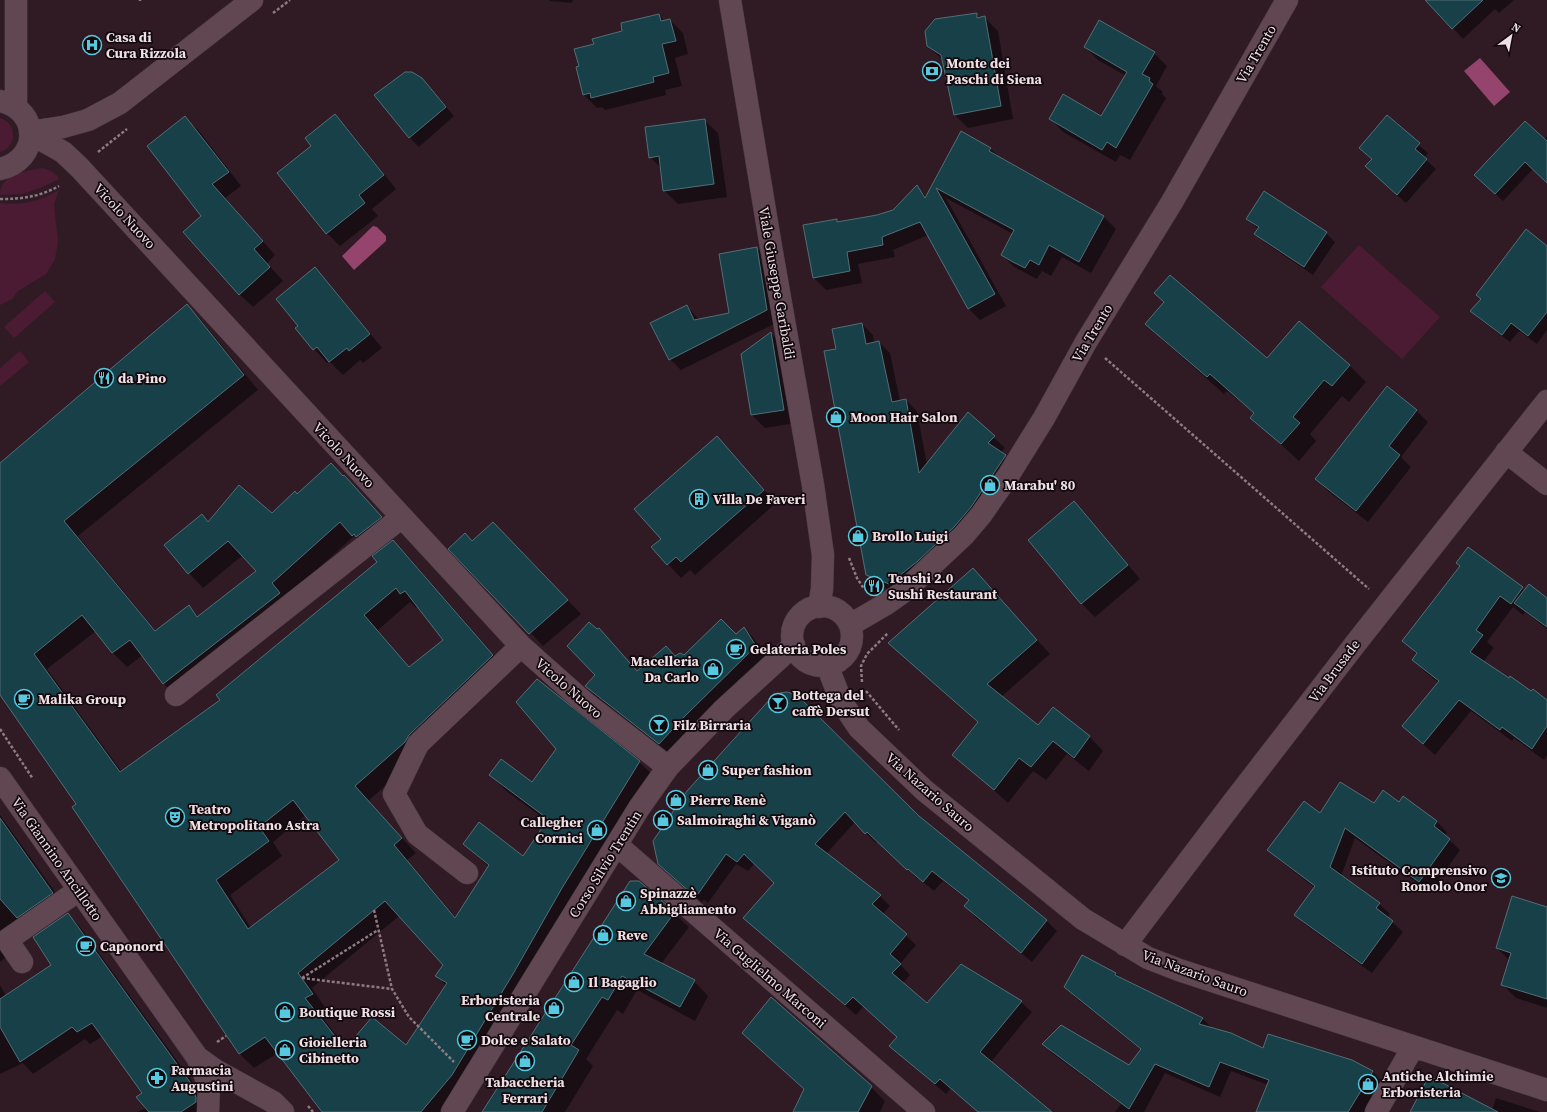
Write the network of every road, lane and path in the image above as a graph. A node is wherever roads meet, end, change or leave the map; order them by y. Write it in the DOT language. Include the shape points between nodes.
graph roads {
  1 [pos="16,0"];
  2 [pos="252,0"];
  3 [pos="1287,0"];
  4 [pos="727,4"];
  5 [pos="8,104"];
  6 [pos="31,133"];
  7 [pos="0,169"];
  8 [pos="59,186"];
  9 [pos="0,199"];
  10 [pos="1086,342"];
  11 [pos="1547,401"];
  12 [pos="1506,452"];
  13 [pos="1547,484"];
  14 [pos="402,517"];
  15 [pos="1387,604"];
  16 [pos="819,607"];
  17 [pos="850,625"];
  18 [pos="794,645"];
  19 [pos="521,646"];
  20 [pos="827,665"];
  21 [pos="176,695"];
  22 [pos="0,729"];
  23 [pos="668,767"];
  24 [pos="0,778"];
  25 [pos="35,782"];
  26 [pos="617,845"];
  27 [pos="467,873"];
  28 [pos="79,890"];
  29 [pos="374,910"];
  30 [pos="378,930"];
  31 [pos="4,935"];
  32 [pos="1125,945"];
  33 [pos="22,962"];
  34 [pos="392,989"];
  35 [pos="213,1036"];
  36 [pos="226,1036"];
  37 [pos="1413,1047"];
  38 [pos="197,1057"];
  39 [pos="457,1065"];
  40 [pos="1547,1090"];
  41 [pos="304,1102"];
  42 [pos="208,1112"];
  43 [pos="284,1112"];
  44 [pos="313,1112"];
  45 [pos="452,1112"];
  46 [pos="924,1112"];
  47 [pos="1376,1112"];
  1 -- 5 [label="street"];
  2 -- 6 [label="street" via="120,103 88,120"];
  3 -- 10 [label="street, Via Trento" via="1172,202"];
  4 -- 16 [label="street, Viale Giuseppe Garibaldi" via="813,485 823,555"];
  5 -- 6 [label="street" via="28,121"];
  6 -- 7 [label="street" via="21,159"];
  6 -- 14 [label="street, Vicolo Nuovo" via="63,152 79,167"];
  8 -- 9 [label="path" via="34,197"];
  10 -- 15 [label="path"];
  10 -- 17 [label="street, Via Trento" via="1044,418 981,515 964,535 903,592"];
  11 -- 12 [label="street, Via Brusade"];
  12 -- 13 [label="street"];
  12 -- 15 [label="street, Via Brusade"];
  14 -- 19 [label="street, Vicolo Nuovo"];
  14 -- 21 [label="street"];
  15 -- 32 [label="street, Via Brusade"];
  16 -- 17 [label="street" via="830,607 840,612"];
  16 -- 18 [label="street" via="802,614 797,620 792,635"];
  17 -- 20 [label="street" via="852,640 848,650 839,661"];
  18 -- 20 [label="street" via="801,658 816,665"];
  18 -- 23 [label="street, Corso Silvio Trentin" via="724,709"];
  19 -- 23 [label="street, Vicolo Nuovo" via="584,702"];
  19 -- 27 [label="street" via="418,744 394,794 418,834"];
  20 -- 32 [label="street, Via Nazario Sauro" via="841,701 859,728 924,790 1084,919"];
  22 -- 25 [label="path"];
  23 -- 26 [label="street, Corso Silvio Trentin"];
  24 -- 28 [label="street, Via Giannino Ancillotto"];
  26 -- 45 [label="street, Corso Silvio Trentin"];
  26 -- 46 [label="street, Via Guglielmo Marconi"];
  28 -- 31 [label="street"];
  28 -- 38 [label="street, Via Giannino Ancillotto"];
  29 -- 30 [label="path"];
  30 -- 34 [label="path"];
  30 -- 34 [label="path" via="302,978"];
  31 -- 33 [label="street"];
  32 -- 37 [label="street, Via Nazario Sauro" via="1148,958 1179,970"];
  34 -- 39 [label="path" via="409,1018"];
  35 -- 36 [label="path" via="218,1042"];
  37 -- 40 [label="street, Via Nazario Sauro"];
  37 -- 47 [label="street"];
  38 -- 42 [label="street" via="209,1085"];
  38 -- 43 [label="street" via="215,1070 273,1102"];
  41 -- 44 [label="path"];
}
